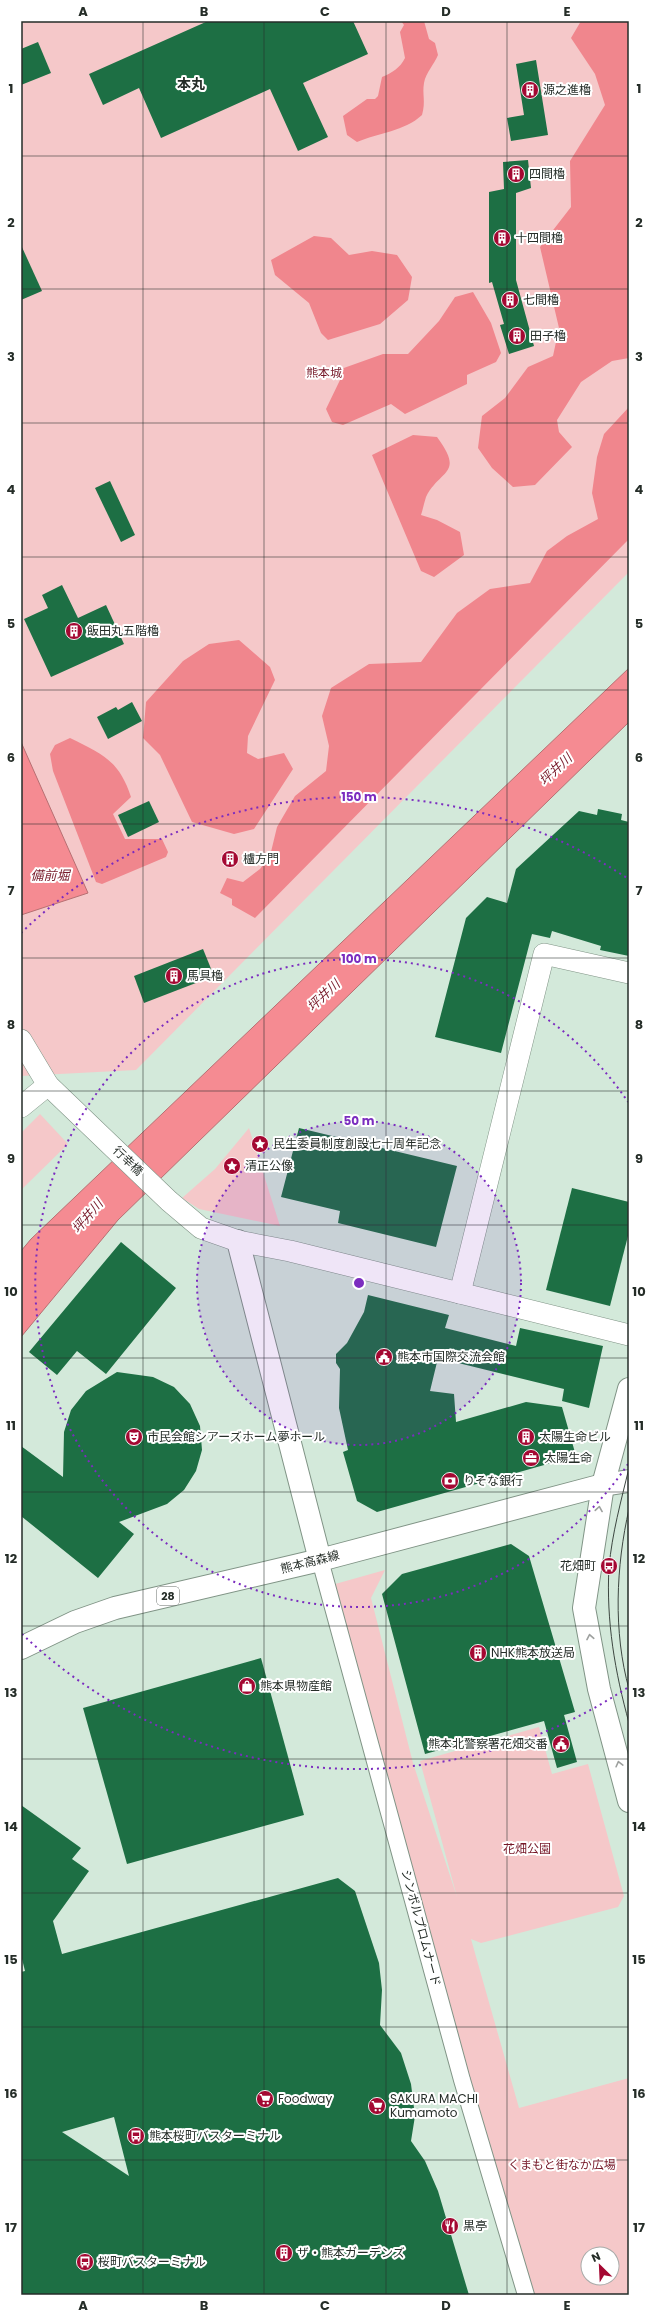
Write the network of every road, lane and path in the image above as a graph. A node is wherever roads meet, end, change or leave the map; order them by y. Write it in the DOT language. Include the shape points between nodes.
graph roads {
  1 [pos="629,973"];
  2 [pos="21,1040"];
  3 [pos="48,1085"];
  4 [pos="21,1107"];
  5 [pos="238,1241"];
  6 [pos="460,1294"];
  7 [pos="629,1335"];
  8 [pos="629,1389"];
  9 [pos="629,1481"];
  10 [pos="603,1485"];
  11 [pos="320,1560"];
  12 [pos="21,1648"];
  13 [pos="629,1801"];
  14 [pos="526,2295"];
  1 -- 6 [label="street" via="544,954"];
  2 -- 3 [label="street, 行幸橋"];
  3 -- 4 [label="street"];
  3 -- 5 [label="street, 行幸橋" via="169,1201 201,1228"];
  5 -- 6 [label="street, 行幸橋" via="290,1251"];
  5 -- 11 [label="main road"];
  6 -- 7 [label="street, 行幸橋"];
  8 -- 10 [label="main road"];
  9 -- 10 [label="main road, 熊本高森線 / 28"];
  10 -- 11 [label="main road, 熊本高森線 / 28"];
  13 -- 10 [label="main road, one-way" via="599,1689 584,1608"];
  11 -- 12 [label="main road, 熊本高森線 / 28" via="115,1608 75,1622"];
  11 -- 14 [label="street, シンボルプロムナード" via="462,2080"];
}
